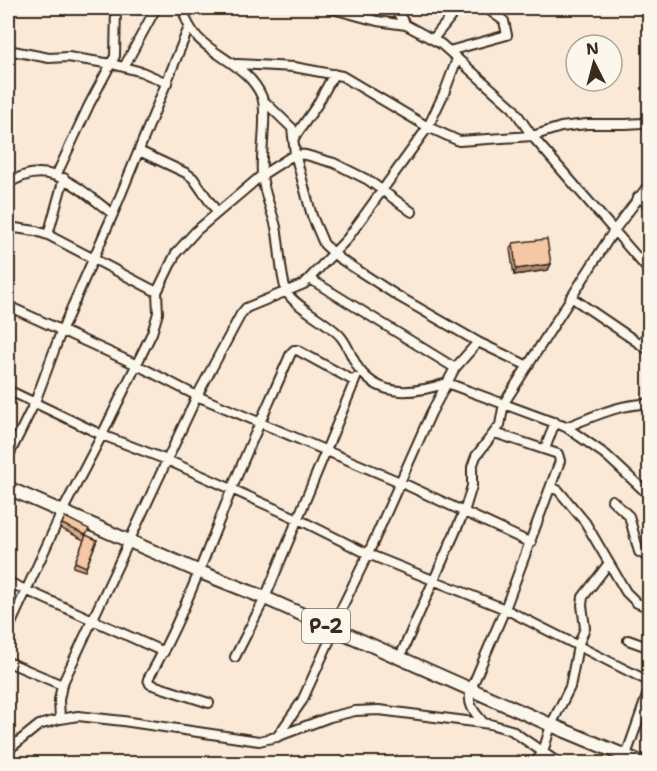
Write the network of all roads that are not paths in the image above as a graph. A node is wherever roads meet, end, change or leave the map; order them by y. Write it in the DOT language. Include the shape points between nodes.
graph roads {
  1 [pos="116,8"];
  2 [pos="156,8"];
  3 [pos="183,8"];
  4 [pos="329,8"];
  5 [pos="394,8"];
  6 [pos="458,8"];
  7 [pos="486,8"];
  8 [pos="645,8"];
  9 [pos="650,21"];
  10 [pos="406,25"];
  11 [pos="189,27"];
  12 [pos="433,39"];
  13 [pos="8,50"];
  14 [pos="449,51"];
  15 [pos="457,59"];
  16 [pos="112,63"];
  17 [pos="236,64"];
  18 [pos="124,67"];
  19 [pos="334,74"];
  20 [pos="167,83"];
  21 [pos="263,100"];
  22 [pos="650,119"];
  23 [pos="428,127"];
  24 [pos="532,136"];
  25 [pos="294,138"];
  26 [pos="139,151"];
  27 [pos="295,154"];
  28 [pos="262,175"];
  29 [pos="60,177"];
  30 [pos="650,183"];
  31 [pos="8,184"];
  32 [pos="383,191"];
  33 [pos="639,197"];
  34 [pos="650,205"];
  35 [pos="217,212"];
  36 [pos="412,212"];
  37 [pos="113,214"];
  38 [pos="8,227"];
  39 [pos="613,232"];
  40 [pos="48,235"];
  41 [pos="334,253"];
  42 [pos="93,259"];
  43 [pos="650,272"];
  44 [pos="310,279"];
  45 [pos="157,292"];
  46 [pos="286,292"];
  47 [pos="572,297"];
  48 [pos="8,306"];
  49 [pos="61,332"];
  50 [pos="650,332"];
  51 [pos="478,342"];
  52 [pos="640,344"];
  53 [pos="650,351"];
  54 [pos="135,364"];
  55 [pos="528,366"];
  56 [pos="455,368"];
  57 [pos="360,369"];
  58 [pos="354,381"];
  59 [pos="447,383"];
  60 [pos="8,390"];
  61 [pos="197,396"];
  62 [pos="35,402"];
  63 [pos="504,403"];
  64 [pos="650,404"];
  65 [pos="555,422"];
  66 [pos="260,423"];
  67 [pos="566,427"];
  68 [pos="495,433"];
  69 [pos="102,435"];
  70 [pos="545,449"];
  71 [pos="327,451"];
  72 [pos="8,457"];
  73 [pos="167,460"];
  74 [pos="400,482"];
  75 [pos="552,487"];
  76 [pos="8,488"];
  77 [pos="231,489"];
  78 [pos="650,496"];
  79 [pos="612,500"];
  80 [pos="62,512"];
  81 [pos="464,512"];
  82 [pos="298,519"];
  83 [pos="128,540"];
  84 [pos="531,543"];
  85 [pos="368,554"];
  86 [pos="650,558"];
  87 [pos="609,563"];
  88 [pos="200,572"];
  89 [pos="433,580"];
  90 [pos="8,582"];
  91 [pos="25,590"];
  92 [pos="265,598"];
  93 [pos="650,608"];
  94 [pos="505,609"];
  95 [pos="92,620"];
  96 [pos="332,628"];
  97 [pos="8,630"];
  98 [pos="628,640"];
  99 [pos="578,646"];
  100 [pos="650,648"];
  101 [pos="164,652"];
  102 [pos="234,657"];
  103 [pos="399,659"];
  104 [pos="8,662"];
  105 [pos="650,682"];
  106 [pos="62,684"];
  107 [pos="650,687"];
  108 [pos="471,689"];
  109 [pos="208,703"];
  110 [pos="60,719"];
  111 [pos="483,722"];
  112 [pos="551,726"];
  113 [pos="276,737"];
  114 [pos="8,750"];
  115 [pos="543,752"];
  116 [pos="624,760"];
  117 [pos="534,764"];
  118 [pos="560,764"];
  119 [pos="645,764"];
  1 -- 16 [label="street"];
  2 -- 18 [label="street"];
  3 -- 11 [label="street"];
  4 -- 10 [label="street"];
  5 -- 10 [label="street"];
  6 -- 12 [label="street"];
  7 -- 14 [label="street" via="504,21 507,35"];
  8 -- 9 [label="street"];
  10 -- 12 [label="street"];
  11 -- 17 [label="street" via="206,46"];
  11 -- 20 [label="street"];
  12 -- 14 [label="street"];
  13 -- 16 [label="street"];
  14 -- 15 [label="street"];
  15 -- 23 [label="street"];
  15 -- 24 [label="street" via="513,108"];
  16 -- 18 [label="street"];
  16 -- 29 [label="street" via="89,105"];
  17 -- 19 [label="street"];
  17 -- 21 [label="street" via="255,84"];
  18 -- 20 [label="street"];
  19 -- 23 [label="street"];
  19 -- 25 [label="street"];
  20 -- 26 [label="street"];
  21 -- 25 [label="street" via="292,128"];
  21 -- 28 [label="street"];
  22 -- 24 [label="street" via="642,123 561,127"];
  23 -- 24 [label="street" via="459,141"];
  23 -- 32 [label="street"];
  24 -- 39 [label="street"];
  25 -- 27 [label="street"];
  26 -- 35 [label="street" via="193,178"];
  26 -- 37 [label="street"];
  27 -- 28 [label="street"];
  27 -- 32 [label="street" via="334,163"];
  27 -- 41 [label="street" via="312,216 320,236"];
  28 -- 35 [label="street"];
  28 -- 46 [label="street"];
  29 -- 31 [label="street" via="33,173"];
  29 -- 37 [label="street"];
  29 -- 40 [label="street"];
  30 -- 33 [label="street"];
  32 -- 36 [label="street"];
  32 -- 41 [label="street"];
  33 -- 34 [label="street"];
  33 -- 39 [label="street"];
  35 -- 45 [label="street" via="176,253"];
  37 -- 42 [label="street"];
  38 -- 40 [label="street"];
  39 -- 43 [label="street"];
  39 -- 47 [label="street"];
  40 -- 42 [label="street"];
  41 -- 44 [label="street"];
  41 -- 51 [label="street" via="396,295"];
  42 -- 45 [label="street"];
  42 -- 49 [label="street"];
  44 -- 46 [label="street"];
  44 -- 56 [label="street"];
  45 -- 54 [label="street" via="156,321"];
  46 -- 57 [label="street" via="341,337"];
  46 -- 61 [label="street" via="240,314"];
  47 -- 52 [label="street"];
  47 -- 55 [label="street"];
  48 -- 49 [label="street"];
  49 -- 54 [label="street"];
  49 -- 62 [label="street"];
  50 -- 52 [label="street"];
  51 -- 55 [label="street"];
  51 -- 56 [label="street"];
  52 -- 53 [label="street"];
  54 -- 61 [label="street"];
  54 -- 69 [label="street"];
  55 -- 63 [label="street"];
  56 -- 59 [label="street"];
  57 -- 58 [label="street"];
  57 -- 59 [label="street" via="395,392 408,393"];
  58 -- 66 [label="street" via="294,350"];
  58 -- 71 [label="street"];
  59 -- 63 [label="street"];
  59 -- 74 [label="street"];
  60 -- 62 [label="street"];
  61 -- 66 [label="street"];
  61 -- 73 [label="street"];
  62 -- 69 [label="street"];
  62 -- 72 [label="street"];
  63 -- 65 [label="street"];
  63 -- 68 [label="street"];
  64 -- 67 [label="street" via="619,407"];
  65 -- 67 [label="street"];
  65 -- 70 [label="street"];
  66 -- 71 [label="street"];
  66 -- 77 [label="street"];
  67 -- 78 [label="street" via="606,455"];
  68 -- 70 [label="street"];
  68 -- 81 [label="street" via="476,456"];
  69 -- 73 [label="street"];
  69 -- 80 [label="street"];
  70 -- 75 [label="street" via="560,457"];
  71 -- 74 [label="street"];
  71 -- 82 [label="street"];
  73 -- 77 [label="street"];
  73 -- 83 [label="street"];
  74 -- 81 [label="street"];
  74 -- 85 [label="street"];
  75 -- 84 [label="street"];
  75 -- 87 [label="street" via="585,522"];
  76 -- 80 [label="highway, P-2"];
  77 -- 82 [label="street"];
  77 -- 88 [label="street"];
  79 -- 86 [label="street" via="629,516 639,552"];
  80 -- 83 [label="highway, P-2"];
  80 -- 91 [label="street"];
  81 -- 84 [label="street"];
  81 -- 89 [label="street"];
  82 -- 85 [label="street"];
  82 -- 92 [label="street"];
  83 -- 88 [label="highway, P-2"];
  83 -- 95 [label="street"];
  84 -- 94 [label="street"];
  85 -- 89 [label="street"];
  85 -- 96 [label="street"];
  87 -- 93 [label="street" via="631,598"];
  87 -- 99 [label="street" via="584,597 585,628"];
  88 -- 92 [label="highway, P-2"];
  88 -- 101 [label="street"];
  89 -- 94 [label="street"];
  89 -- 103 [label="street"];
  90 -- 91 [label="street"];
  91 -- 95 [label="street"];
  91 -- 97 [label="street"];
  92 -- 96 [label="highway, P-2"];
  92 -- 102 [label="street"];
  94 -- 99 [label="street"];
  94 -- 108 [label="street"];
  95 -- 101 [label="street"];
  95 -- 106 [label="street"];
  96 -- 103 [label="highway, P-2"];
  96 -- 113 [label="street" via="302,701"];
  98 -- 100 [label="street"];
  99 -- 105 [label="street"];
  99 -- 112 [label="street" via="570,687"];
  101 -- 109 [label="street" via="148,682"];
  103 -- 108 [label="highway, P-2"];
  104 -- 106 [label="street"];
  106 -- 110 [label="street"];
  107 -- 116 [label="street"];
  108 -- 111 [label="street" via="470,705"];
  108 -- 112 [label="highway, P-2"];
  110 -- 113 [label="street" via="78,716 259,741"];
  110 -- 114 [label="street" via="39,725"];
  111 -- 113 [label="street" via="356,711"];
  111 -- 115 [label="street" via="511,730"];
  112 -- 115 [label="street"];
  112 -- 116 [label="highway, P-2"];
  115 -- 117 [label="street"];
  115 -- 118 [label="street"];
  116 -- 119 [label="highway, P-2"];
}
